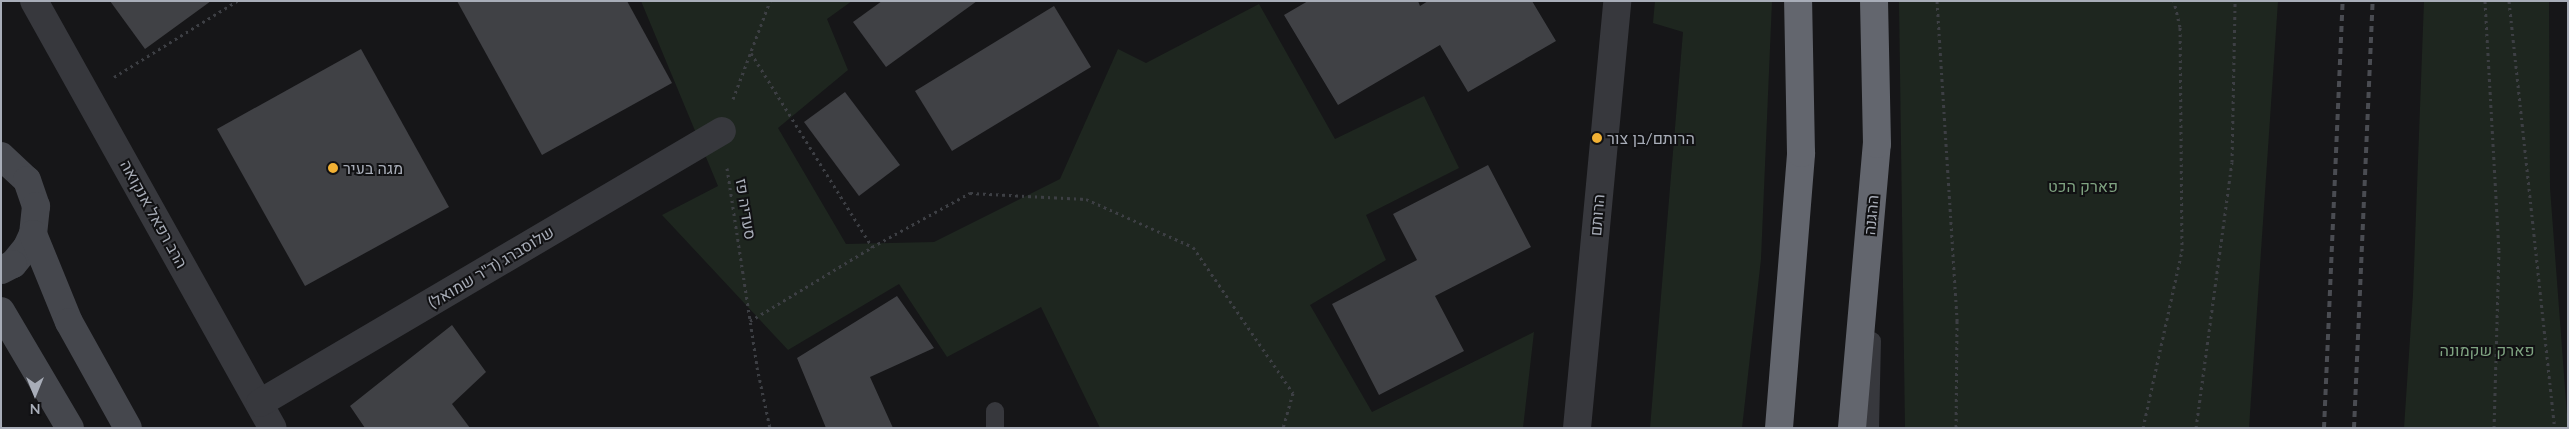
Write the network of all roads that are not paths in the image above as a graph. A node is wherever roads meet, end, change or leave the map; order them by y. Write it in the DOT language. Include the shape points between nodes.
graph roads {
  1 [pos="34,1"];
  2 [pos="1617,1"];
  3 [pos="1798,1"];
  4 [pos="1874,1"];
  5 [pos="722,131"];
  6 [pos="1877,144"];
  7 [pos="1,156"];
  8 [pos="33,234"];
  9 [pos="1,270"];
  10 [pos="1,311"];
  11 [pos="260,403"];
  12 [pos="70,428"];
  13 [pos="128,428"];
  14 [pos="273,428"];
  15 [pos="1577,428"];
  16 [pos="1779,428"];
  17 [pos="1852,428"];
  18 [pos="1870,428"];
  1 -- 11 [label="street, הרב רפאל אנקואה"];
  2 -- 15 [label="street, הרותם"];
  3 -- 16 [label="highway" via="1801,153"];
  4 -- 6 [label="highway, ההגנה"];
  5 -- 11 [label="street, שלוסברג (ד\"ר שמואל)"];
  6 -- 17 [label="highway, ההגנה"];
  6 -- 18 [label="lane"];
  7 -- 8 [label="street" via="18,168 33,192 36,220"];
  8 -- 9 [label="street" via="13,264"];
  8 -- 13 [label="street" via="69,322"];
  10 -- 12 [label="street"];
  11 -- 14 [label="street, הרב רפאל אנקואה"];
}
